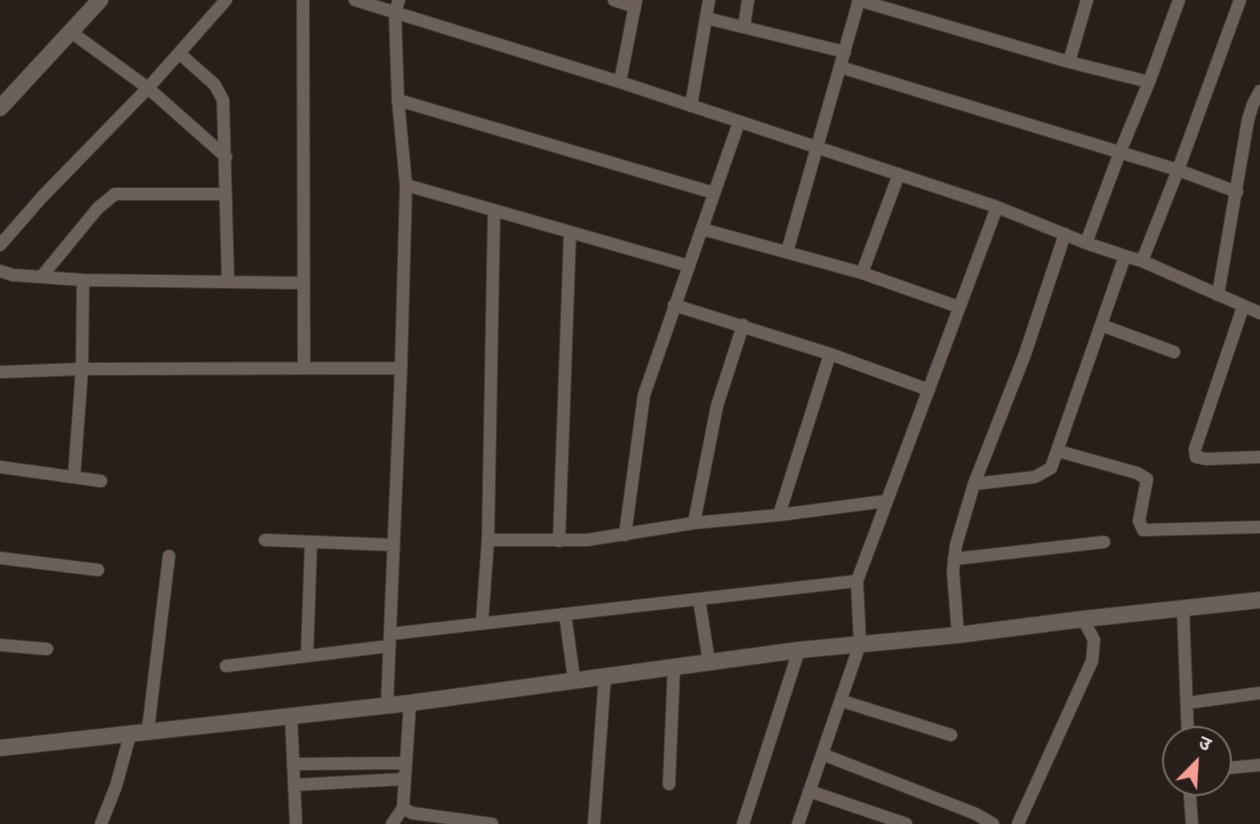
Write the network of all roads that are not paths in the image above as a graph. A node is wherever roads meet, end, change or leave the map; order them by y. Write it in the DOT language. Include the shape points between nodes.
graph roads {
  1 [pos="100,0"];
  2 [pos="226,0"];
  3 [pos="303,0"];
  4 [pos="355,0"];
  5 [pos="614,0"];
  6 [pos="709,0"];
  7 [pos="748,0"];
  8 [pos="858,0"];
  9 [pos="1087,0"];
  10 [pos="1180,0"];
  11 [pos="1240,0"];
  12 [pos="636,3"];
  13 [pos="397,6"];
  14 [pos="706,18"];
  15 [pos="744,27"];
  16 [pos="71,32"];
  17 [pos="845,52"];
  18 [pos="179,53"];
  19 [pos="1069,62"];
  20 [pos="840,67"];
  21 [pos="620,82"];
  22 [pos="1149,82"];
  23 [pos="148,88"];
  24 [pos="1260,91"];
  25 [pos="398,100"];
  26 [pos="691,106"];
  27 [pos="0,107"];
  28 [pos="739,122"];
  29 [pos="1254,122"];
  30 [pos="817,147"];
  31 [pos="1120,152"];
  32 [pos="226,157"];
  33 [pos="1178,170"];
  34 [pos="899,174"];
  35 [pos="406,185"];
  36 [pos="1237,192"];
  37 [pos="226,194"];
  38 [pos="714,194"];
  39 [pos="998,207"];
  40 [pos="494,212"];
  41 [pos="702,229"];
  42 [pos="570,233"];
  43 [pos="1065,234"];
  44 [pos="1086,243"];
  45 [pos="0,245"];
  46 [pos="787,252"];
  47 [pos="1125,256"];
  48 [pos="1142,261"];
  49 [pos="689,266"];
  50 [pos="0,271"];
  51 [pos="862,273"];
  52 [pos="42,276"];
  53 [pos="83,280"];
  54 [pos="228,280"];
  55 [pos="304,283"];
  56 [pos="1218,295"];
  57 [pos="674,305"];
  58 [pos="959,307"];
  59 [pos="1243,307"];
  60 [pos="1260,313"];
  61 [pos="743,325"];
  62 [pos="1101,326"];
  63 [pos="1174,352"];
  64 [pos="830,354"];
  65 [pos="304,367"];
  66 [pos="401,368"];
  67 [pos="82,369"];
  68 [pos="0,372"];
  69 [pos="929,390"];
  70 [pos="1058,451"];
  71 [pos="1260,457"];
  72 [pos="0,467"];
  73 [pos="74,477"];
  74 [pos="101,481"];
  75 [pos="974,484"];
  76 [pos="886,500"];
  77 [pos="779,515"];
  78 [pos="694,523"];
  79 [pos="1260,527"];
  80 [pos="625,535"];
  81 [pos="265,540"];
  82 [pos="488,540"];
  83 [pos="311,541"];
  84 [pos="559,541"];
  85 [pos="1104,542"];
  86 [pos="394,545"];
  87 [pos="169,556"];
  88 [pos="0,558"];
  89 [pos="954,559"];
  90 [pos="98,570"];
  91 [pos="856,581"];
  92 [pos="699,599"];
  93 [pos="1260,600"];
  94 [pos="1183,607"];
  95 [pos="565,614"];
  96 [pos="1083,619"];
  97 [pos="482,622"];
  98 [pos="958,635"];
  99 [pos="389,640"];
  100 [pos="860,644"];
  101 [pos="0,645"];
  102 [pos="47,649"];
  103 [pos="799,650"];
  104 [pos="307,656"];
  105 [pos="709,662"];
  106 [pos="226,666"];
  107 [pos="674,666"];
  108 [pos="605,675"];
  109 [pos="574,679"];
  110 [pos="1260,693"];
  111 [pos="842,701"];
  112 [pos="410,703"];
  113 [pos="1187,703"];
  114 [pos="387,705"];
  115 [pos="291,715"];
  116 [pos="1188,726"];
  117 [pos="148,730"];
  118 [pos="951,734"];
  119 [pos="130,735"];
  120 [pos="0,748"];
  121 [pos="822,754"];
  122 [pos="406,763"];
  123 [pos="293,764"];
  124 [pos="1260,765"];
  125 [pos="1232,768"];
  126 [pos="404,779"];
  127 [pos="669,784"];
  128 [pos="294,785"];
  129 [pos="809,791"];
  130 [pos="1190,796"];
  131 [pos="403,807"];
  132 [pos="433,820"];
  133 [pos="101,824"];
  134 [pos="296,824"];
  135 [pos="392,824"];
  136 [pos="492,824"];
  137 [pos="594,824"];
  138 [pos="743,824"];
  139 [pos="798,824"];
  140 [pos="906,824"];
  141 [pos="993,824"];
  142 [pos="1018,824"];
  143 [pos="1192,824"];
  1 -- 16 [label="street"];
  2 -- 18 [label="street"];
  3 -- 55 [label="street"];
  4 -- 13 [label="street"];
  5 -- 12 [label="street"];
  6 -- 14 [label="street"];
  7 -- 15 [label="street"];
  8 -- 17 [label="street"];
  8 -- 19 [label="street"];
  9 -- 19 [label="street"];
  10 -- 22 [label="street"];
  11 -- 33 [label="street"];
  12 -- 21 [label="street"];
  13 -- 21 [label="street"];
  13 -- 25 [label="street"];
  14 -- 15 [label="street"];
  14 -- 26 [label="street"];
  15 -- 17 [label="street"];
  16 -- 23 [label="street"];
  16 -- 27 [label="street"];
  17 -- 20 [label="street"];
  18 -- 23 [label="street"];
  18 -- 32 [label="street" via="221,93"];
  19 -- 22 [label="street"];
  20 -- 30 [label="street"];
  20 -- 31 [label="street"];
  21 -- 26 [label="street"];
  22 -- 31 [label="street"];
  23 -- 32 [label="street"];
  23 -- 45 [label="street"];
  24 -- 29 [label="street" via="1253,104"];
  25 -- 35 [label="street"];
  25 -- 38 [label="street"];
  26 -- 28 [label="street"];
  28 -- 30 [label="street"];
  28 -- 38 [label="street"];
  29 -- 36 [label="street"];
  30 -- 34 [label="street"];
  30 -- 46 [label="street"];
  31 -- 33 [label="street"];
  31 -- 44 [label="street"];
  32 -- 37 [label="street"];
  33 -- 36 [label="street"];
  33 -- 48 [label="street"];
  34 -- 39 [label="street"];
  34 -- 51 [label="street"];
  35 -- 40 [label="street"];
  35 -- 66 [label="street"];
  36 -- 56 [label="street"];
  37 -- 52 [label="street" via="115,194"];
  37 -- 54 [label="street"];
  38 -- 41 [label="street"];
  39 -- 43 [label="street"];
  39 -- 58 [label="street"];
  40 -- 42 [label="street"];
  40 -- 82 [label="street"];
  41 -- 46 [label="street"];
  41 -- 49 [label="street"];
  42 -- 49 [label="street"];
  42 -- 84 [label="street"];
  43 -- 44 [label="street"];
  43 -- 75 [label="street"];
  44 -- 47 [label="street"];
  46 -- 51 [label="street"];
  47 -- 48 [label="street"];
  47 -- 62 [label="street"];
  48 -- 56 [label="street"];
  49 -- 57 [label="street"];
  50 -- 52 [label="street"];
  51 -- 58 [label="street"];
  52 -- 53 [label="street"];
  53 -- 54 [label="street"];
  53 -- 67 [label="street"];
  54 -- 55 [label="street"];
  55 -- 65 [label="street"];
  56 -- 59 [label="street"];
  57 -- 61 [label="street"];
  57 -- 80 [label="street" via="644,395"];
  58 -- 69 [label="street"];
  59 -- 60 [label="street"];
  59 -- 71 [label="street" via="1195,454 1206,459"];
  61 -- 64 [label="street"];
  61 -- 78 [label="street" via="717,406"];
  62 -- 63 [label="street"];
  62 -- 70 [label="street"];
  64 -- 69 [label="street"];
  64 -- 77 [label="street"];
  65 -- 66 [label="street"];
  65 -- 67 [label="street"];
  66 -- 86 [label="street"];
  67 -- 68 [label="street"];
  67 -- 73 [label="street"];
  69 -- 76 [label="street"];
  70 -- 75 [label="street" via="1044,474"];
  70 -- 79 [label="street" via="1147,479 1139,521 1143,530"];
  72 -- 73 [label="street"];
  73 -- 74 [label="street"];
  75 -- 89 [label="street"];
  76 -- 77 [label="street"];
  76 -- 91 [label="street"];
  77 -- 78 [label="street"];
  78 -- 80 [label="street"];
  80 -- 84 [label="street"];
  81 -- 83 [label="street"];
  82 -- 84 [label="street"];
  82 -- 97 [label="street"];
  83 -- 86 [label="street"];
  83 -- 104 [label="street"];
  85 -- 89 [label="street"];
  86 -- 99 [label="street"];
  87 -- 117 [label="street"];
  88 -- 90 [label="street"];
  89 -- 98 [label="street"];
  91 -- 92 [label="street"];
  91 -- 100 [label="street"];
  92 -- 95 [label="street"];
  92 -- 105 [label="street"];
  93 -- 94 [label="street"];
  94 -- 96 [label="street"];
  94 -- 113 [label="street"];
  95 -- 97 [label="street"];
  95 -- 109 [label="street"];
  96 -- 98 [label="street"];
  96 -- 142 [label="street" via="1094,640 1092,661"];
  97 -- 99 [label="street"];
  98 -- 100 [label="street"];
  99 -- 104 [label="street"];
  99 -- 114 [label="street"];
  100 -- 103 [label="street"];
  100 -- 111 [label="street"];
  101 -- 102 [label="street"];
  103 -- 105 [label="street"];
  103 -- 138 [label="street"];
  104 -- 106 [label="street"];
  105 -- 107 [label="street"];
  107 -- 108 [label="street"];
  107 -- 127 [label="street"];
  108 -- 109 [label="street"];
  108 -- 137 [label="street"];
  109 -- 112 [label="street"];
  110 -- 113 [label="street"];
  111 -- 118 [label="street"];
  111 -- 121 [label="street"];
  112 -- 114 [label="street"];
  112 -- 122 [label="street"];
  113 -- 116 [label="street"];
  114 -- 115 [label="street"];
  115 -- 117 [label="street"];
  115 -- 123 [label="street"];
  117 -- 119 [label="street"];
  119 -- 120 [label="street"];
  119 -- 133 [label="street"];
  121 -- 129 [label="street"];
  121 -- 141 [label="street"];
  122 -- 123 [label="street"];
  122 -- 126 [label="street"];
  123 -- 128 [label="street"];
  124 -- 125 [label="street"];
  126 -- 128 [label="street"];
  126 -- 131 [label="street"];
  128 -- 134 [label="street"];
  129 -- 139 [label="street"];
  129 -- 140 [label="street"];
  130 -- 143 [label="street"];
  131 -- 132 [label="street"];
  131 -- 135 [label="street"];
  132 -- 136 [label="street"];
}
